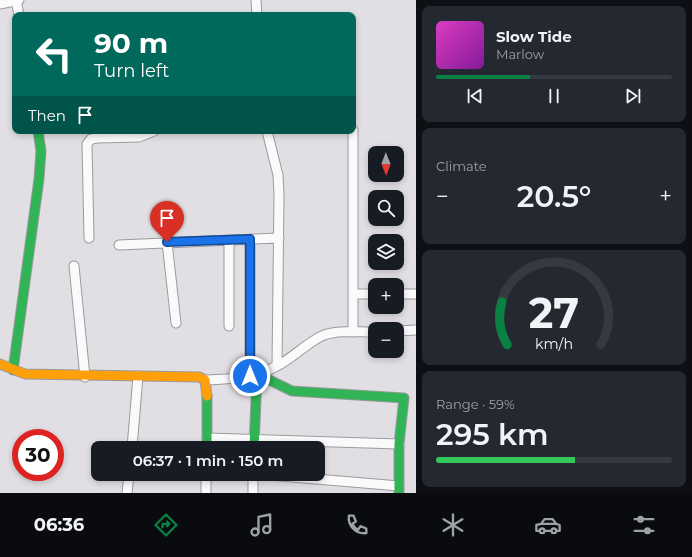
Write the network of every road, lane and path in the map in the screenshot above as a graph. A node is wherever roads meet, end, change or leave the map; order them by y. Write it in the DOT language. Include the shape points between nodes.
graph roads {
  1 [pos="17,0"];
  2 [pos="256,0"];
  3 [pos="0,4"];
  4 [pos="19,12"];
  5 [pos="257,12"];
  6 [pos="38,134"];
  7 [pos="146,134"];
  8 [pos="269,134"];
  9 [pos="353,134"];
  10 [pos="89,238"];
  11 [pos="279,238"];
  12 [pos="250,239"];
  13 [pos="229,240"];
  14 [pos="167,242"];
  15 [pos="119,245"];
  16 [pos="74,266"];
  17 [pos="353,294"];
  18 [pos="368,294"];
  19 [pos="404,294"];
  20 [pos="416,294"];
  21 [pos="176,323"];
  22 [pos="230,326"];
  23 [pos="416,330"];
  24 [pos="404,331"];
  25 [pos="354,332"];
  26 [pos="368,332"];
  27 [pos="0,364"];
  28 [pos="277,366"];
  29 [pos="12,370"];
  30 [pos="254,375"];
  31 [pos="138,376"];
  32 [pos="85,377"];
  33 [pos="205,380"];
  34 [pos="207,438"];
  35 [pos="133,441"];
  36 [pos="230,441"];
  37 [pos="254,441"];
  38 [pos="325,444"];
  39 [pos="399,444"];
  40 [pos="129,481"];
  41 [pos="206,481"];
  42 [pos="253,481"];
  43 [pos="323,481"];
  44 [pos="399,489"];
  45 [pos="128,493"];
  46 [pos="206,493"];
  47 [pos="253,493"];
  1 -- 3 [label="street"];
  1 -- 4 [label="street"];
  2 -- 5 [label="street"];
  6 -- 29 [label="street" via="39,179"];
  7 -- 10 [label="street" via="139,137 91,139 87,144"];
  8 -- 11 [label="street" via="278,175"];
  9 -- 17 [label="street"];
  11 -- 12 [label="street"];
  11 -- 28 [label="street"];
  12 -- 13 [label="street"];
  12 -- 30 [label="street"];
  13 -- 14 [label="street"];
  13 -- 22 [label="street"];
  14 -- 15 [label="street"];
  14 -- 21 [label="street"];
  16 -- 32 [label="street"];
  17 -- 18 [label="street"];
  17 -- 25 [label="street"];
  19 -- 20 [label="street"];
  23 -- 24 [label="street"];
  25 -- 26 [label="street"];
  25 -- 28 [label="street" via="325,335"];
  27 -- 29 [label="street"];
  28 -- 30 [label="street"];
  29 -- 32 [label="street" via="42,375"];
  30 -- 33 [label="street"];
  30 -- 37 [label="street"];
  30 -- 39 [label="street" via="292,391 404,398"];
  31 -- 32 [label="street"];
  31 -- 33 [label="street" via="191,376"];
  31 -- 35 [label="street"];
  33 -- 34 [label="street" via="208,396"];
  34 -- 36 [label="street"];
  38 -- 39 [label="street"];
  39 -- 44 [label="street"];
  40 -- 45 [label="street"];
  41 -- 46 [label="street"];
  42 -- 47 [label="street"];
  43 -- 44 [label="street"];
}
